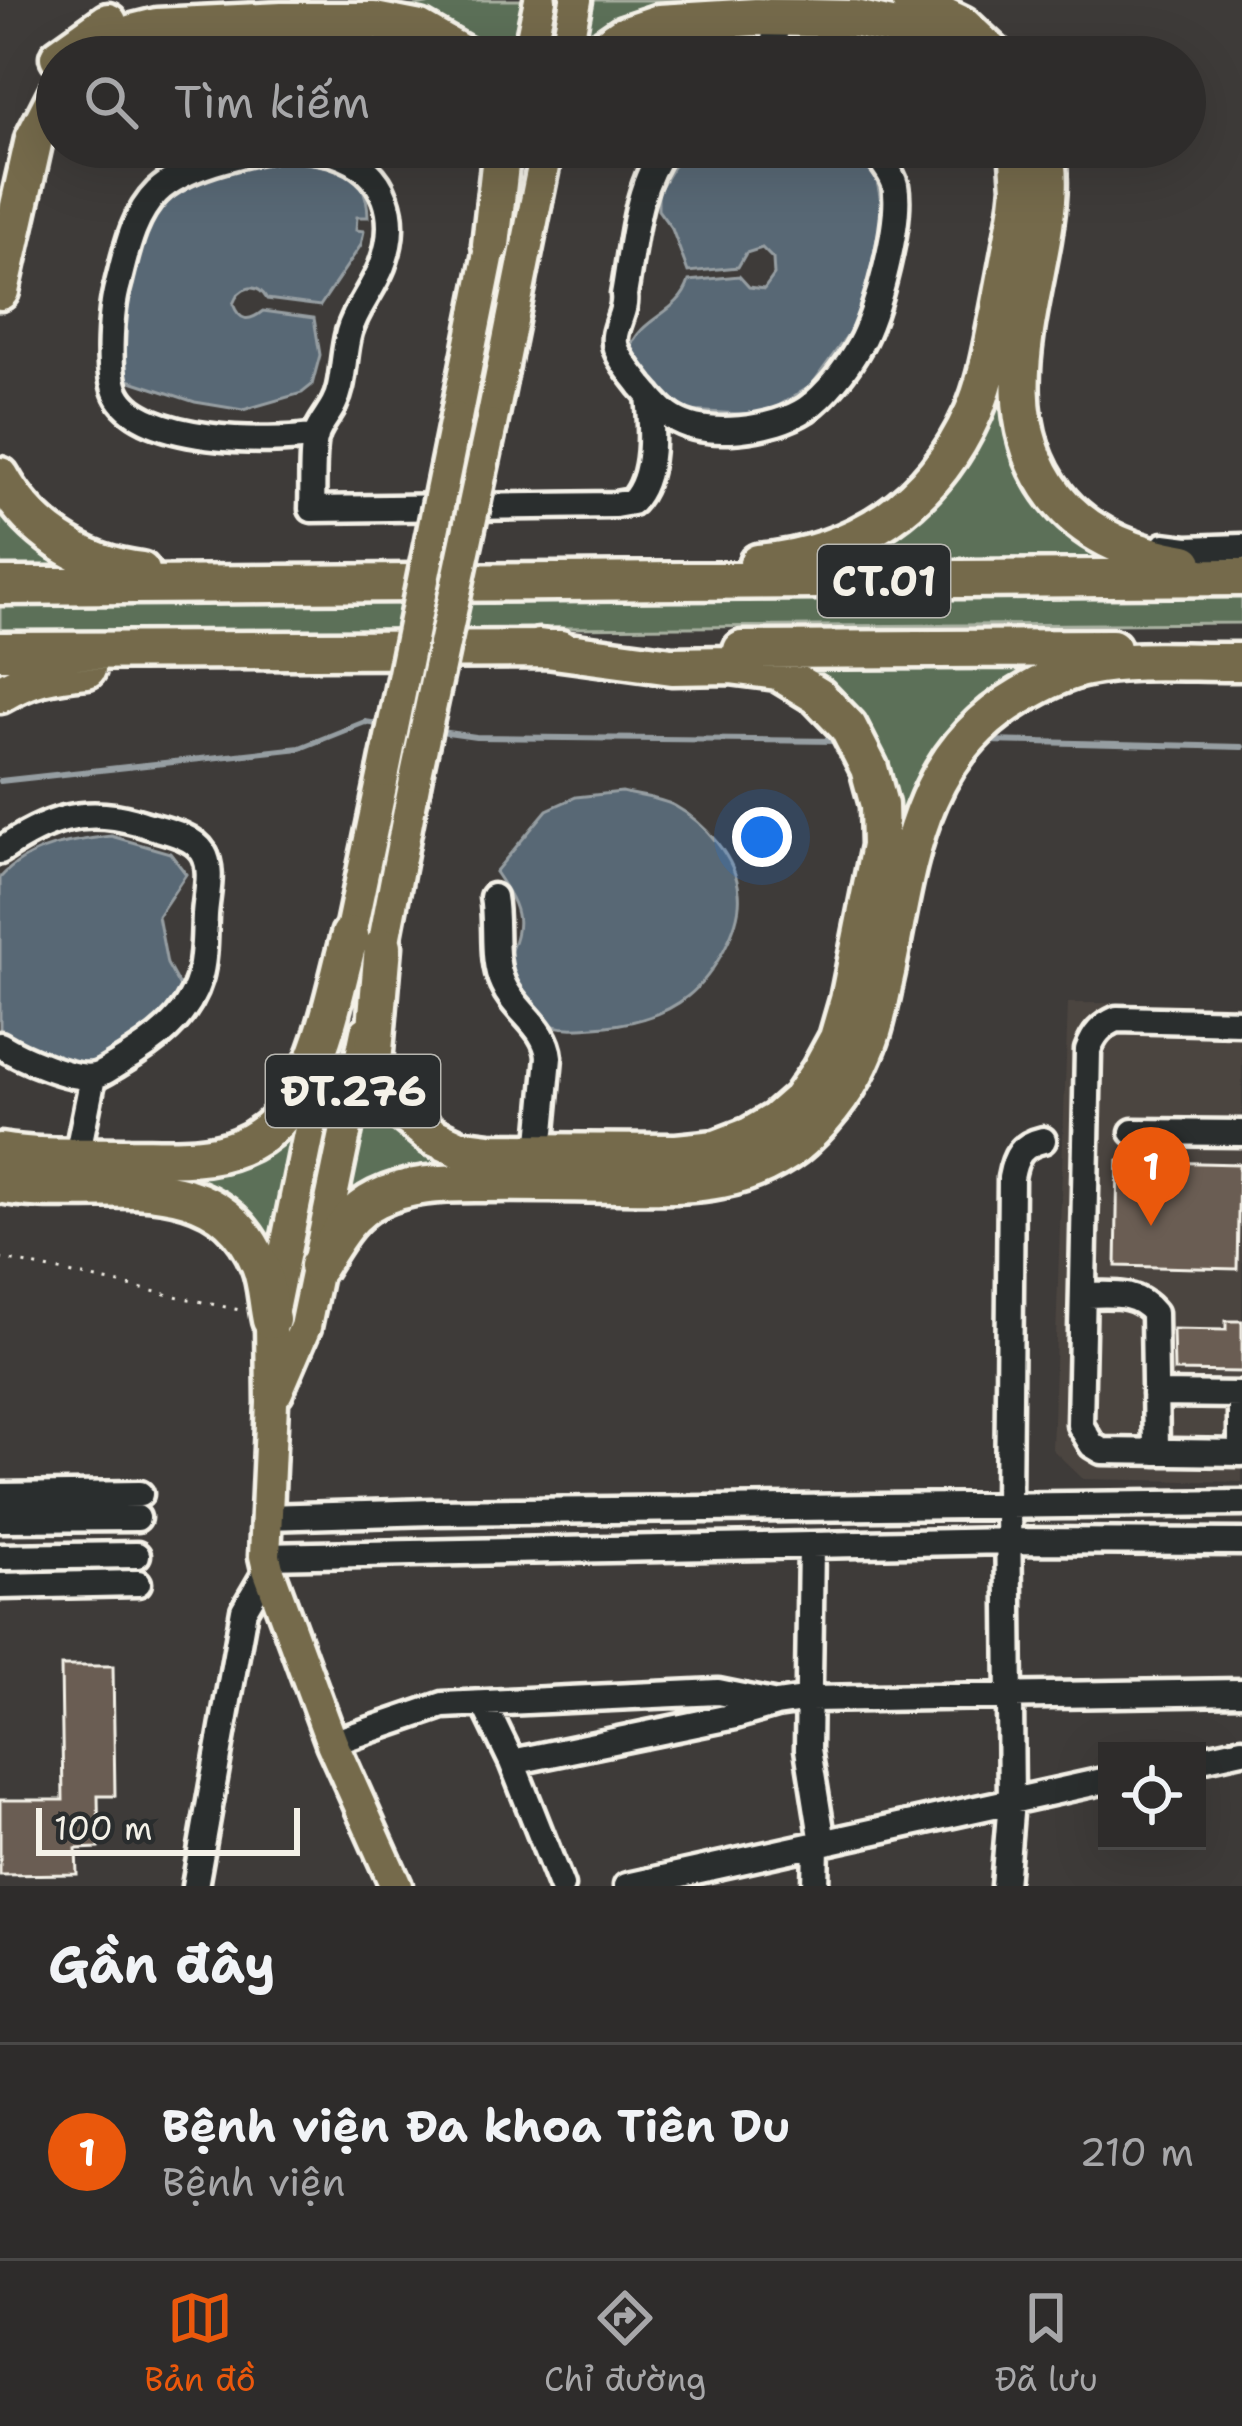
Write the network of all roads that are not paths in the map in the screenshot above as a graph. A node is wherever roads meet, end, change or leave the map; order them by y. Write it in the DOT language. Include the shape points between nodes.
graph roads {
  1 [pos="540,0"];
  2 [pos="576,0"];
  3 [pos="910,0"];
  4 [pos="938,0"];
  5 [pos="778,17"];
  6 [pos="276,26"];
  7 [pos="88,36"];
  8 [pos="128,36"];
  9 [pos="431,36"];
  10 [pos="533,36"];
  11 [pos="569,36"];
  12 [pos="622,36"];
  13 [pos="775,36"];
  14 [pos="917,36"];
  15 [pos="974,36"];
  16 [pos="995,36"];
  17 [pos="36,89"];
  18 [pos="36,135"];
  19 [pos="205,168"];
  20 [pos="362,168"];
  21 [pos="503,168"];
  22 [pos="543,168"];
  23 [pos="650,168"];
  24 [pos="886,168"];
  25 [pos="1020,168"];
  26 [pos="1046,168"];
  27 [pos="1058,168"];
  28 [pos="0,182"];
  29 [pos="491,245"];
  30 [pos="0,291"];
  31 [pos="649,394"];
  32 [pos="316,436"];
  33 [pos="0,476"];
  34 [pos="1242,547"];
  35 [pos="1242,566"];
  36 [pos="1242,577"];
  37 [pos="336,583"];
  38 [pos="526,584"];
  39 [pos="0,586"];
  40 [pos="1242,647"];
  41 [pos="538,648"];
  42 [pos="0,651"];
  43 [pos="289,651"];
  44 [pos="1242,662"];
  45 [pos="0,694"];
  46 [pos="0,851"];
  47 [pos="493,897"];
  48 [pos="366,940"];
  49 [pos="1242,1022"];
  50 [pos="0,1045"];
  51 [pos="93,1077"];
  52 [pos="1133,1132"];
  53 [pos="1242,1133"];
  54 [pos="1043,1140"];
  55 [pos="0,1152"];
  56 [pos="540,1153"];
  57 [pos="77,1156"];
  58 [pos="0,1184"];
  59 [pos="318,1266"];
  60 [pos="1083,1295"];
  61 [pos="270,1319"];
  62 [pos="1155,1394"];
  63 [pos="1241,1395"];
  64 [pos="272,1403"];
  65 [pos="1156,1452"];
  66 [pos="1241,1453"];
  67 [pos="0,1496"];
  68 [pos="1242,1502"];
  69 [pos="1008,1506"];
  70 [pos="266,1517"];
  71 [pos="0,1520"];
  72 [pos="1009,1541"];
  73 [pos="1242,1542"];
  74 [pos="811,1545"];
  75 [pos="137,1555"];
  76 [pos="0,1557"];
  77 [pos="267,1562"];
  78 [pos="138,1583"];
  79 [pos="0,1586"];
  80 [pos="1242,1692"];
  81 [pos="1010,1696"];
  82 [pos="810,1699"];
  83 [pos="484,1704"];
  84 [pos="776,1704"];
  85 [pos="332,1743"];
  86 [pos="1242,1750"];
  87 [pos="1206,1758"];
  88 [pos="512,1762"];
  89 [pos="1098,1782"];
  90 [pos="1011,1801"];
  91 [pos="820,1844"];
  92 [pos="195,1886"];
  93 [pos="396,1886"];
  94 [pos="561,1886"];
  95 [pos="627,1886"];
  96 [pos="815,1886"];
  97 [pos="1004,1886"];
  1 -- 10 [label="main road"];
  2 -- 11 [label="main road"];
  3 -- 15 [label="highway"];
  4 -- 16 [label="street"];
  5 -- 12 [label="highway" via="659,23"];
  5 -- 13 [label="street"];
  5 -- 14 [label="highway" via="856,19"];
  6 -- 7 [label="highway" via="129,13"];
  6 -- 8 [label="highway" via="157,27"];
  6 -- 9 [label="highway" via="374,21"];
  17 -- 28 [label="highway"];
  18 -- 30 [label="highway"];
  19 -- 32 [label="street" via="155,194 129,240 114,298 118,396 154,424 237,439"];
  20 -- 32 [label="street" via="388,202 390,235 349,331 334,409"];
  21 -- 29 [label="highway"];
  22 -- 48 [label="main road, ĐT.276, bridge" via="416,775"];
  23 -- 31 [label="street" via="614,339"];
  24 -- 31 [label="street" via="895,185 891,243 871,320 843,370 808,407 734,431 679,422"];
  25 -- 38 [label="highway" via="985,379 949,455 915,497 879,526 794,560"];
  26 -- 35 [label="highway" via="1048,199 1018,382 1040,476 1102,537 1143,554"];
  27 -- 34 [label="street" via="1032,413 1045,462 1081,507 1124,535 1188,549"];
  29 -- 48 [label="main road, ĐT.276, bridge" via="384,772"];
  31 -- 32 [label="street" via="647,465 638,496 625,505 312,509"];
  33 -- 37 [label="highway" via="54,539 105,564"];
  36 -- 38 [label="highway, CT.01"];
  37 -- 38 [label="highway, CT.01"];
  37 -- 39 [label="highway, CT.01"];
  40 -- 41 [label="highway, CT.01"];
  41 -- 43 [label="highway, CT.01"];
  41 -- 56 [label="highway" via="777,671 848,727 874,786 880,846 838,1038 800,1100 776,1121 716,1149"];
  42 -- 43 [label="highway, CT.01"];
  43 -- 45 [label="highway" via="48,672"];
  44 -- 59 [label="highway" via="1084,667 1000,707 965,737 922,813 866,1050 826,1118 796,1145 725,1179 681,1185 417,1186 376,1199 347,1221"];
  46 -- 51 [label="street" via="45,823 102,815 179,835 206,857 203,952 192,996 149,1046"];
  47 -- 56 [label="street" via="500,980 548,1044"];
  48 -- 56 [label="highway" via="373,1063 384,1089 432,1136 458,1148"];
  48 -- 57 [label="highway" via="302,1091 274,1128 204,1155"];
  48 -- 59 [label="main road, ĐT.276"];
  48 -- 61 [label="main road, ĐT.276"];
  49 -- 60 [label="street" via="1117,1019 1093,1035"];
  50 -- 51 [label="street"];
  51 -- 57 [label="street"];
  52 -- 53 [label="street"];
  54 -- 69 [label="street" via="1019,1151 1011,1178"];
  55 -- 57 [label="highway"];
  58 -- 61 [label="highway" via="162,1190 198,1200 250,1244"];
  59 -- 64 [label="main road, ĐT.276" via="305,1327"];
  60 -- 62 [label="street" via="1130,1295 1149,1306"];
  60 -- 65 [label="street" via="1084,1436 1102,1451"];
  61 -- 64 [label="main road, ĐT.276"];
  62 -- 63 [label="street"];
  62 -- 65 [label="street"];
  63 -- 66 [label="street"];
  64 -- 70 [label="main road, ĐT.276"];
  65 -- 66 [label="street"];
  67 -- 71 [label="street" via="138,1506"];
  68 -- 69 [label="street"];
  69 -- 70 [label="street"];
  69 -- 72 [label="street"];
  70 -- 77 [label="main road, ĐT.276"];
  72 -- 73 [label="street"];
  72 -- 74 [label="street"];
  72 -- 81 [label="street"];
  74 -- 77 [label="street"];
  74 -- 82 [label="street"];
  75 -- 76 [label="street"];
  77 -- 85 [label="main road, ĐT.276"];
  77 -- 92 [label="street" via="244,1610"];
  78 -- 79 [label="street"];
  80 -- 81 [label="street"];
  81 -- 82 [label="street"];
  81 -- 90 [label="street"];
  82 -- 84 [label="street"];
  82 -- 91 [label="street"];
  83 -- 84 [label="street" via="718,1692"];
  83 -- 85 [label="street" via="442,1705"];
  83 -- 88 [label="street"];
  84 -- 88 [label="street"];
  85 -- 93 [label="main road, ĐT.276"];
  86 -- 87 [label="street"];
  88 -- 94 [label="street"];
  89 -- 90 [label="street"];
  90 -- 91 [label="street"];
  90 -- 97 [label="street"];
  91 -- 95 [label="street"];
  91 -- 96 [label="street"];
}
